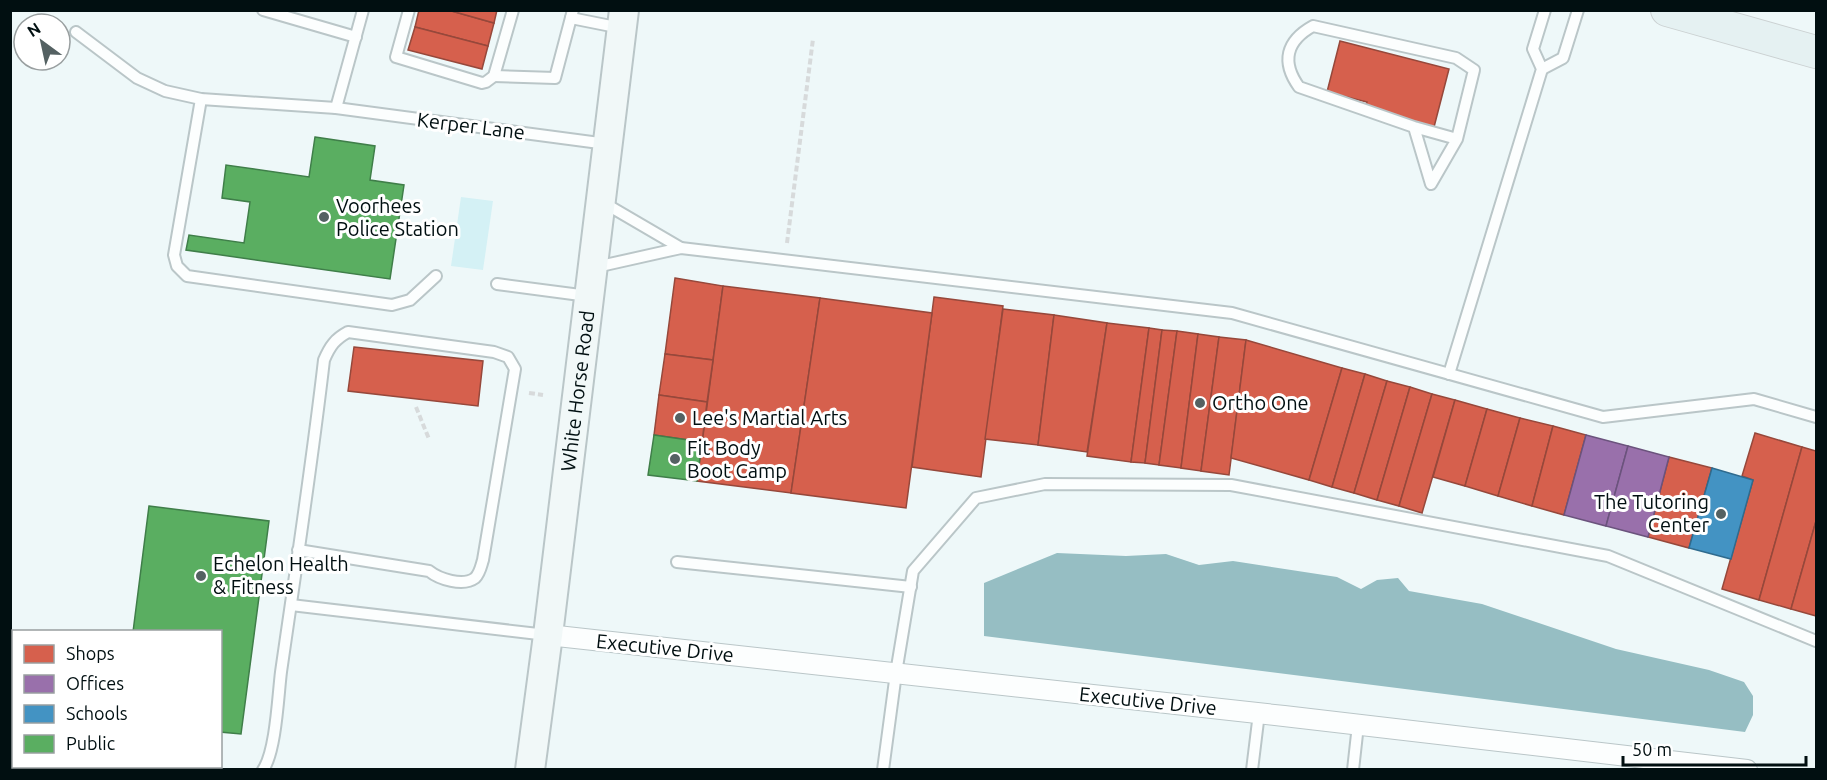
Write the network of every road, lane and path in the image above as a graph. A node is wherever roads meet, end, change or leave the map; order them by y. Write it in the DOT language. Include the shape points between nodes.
graph roads {
  1 [pos="263,10"];
  2 [pos="363,10"];
  3 [pos="409,10"];
  4 [pos="513,10"];
  5 [pos="1545,10"];
  6 [pos="1578,10"];
  7 [pos="1667,10"];
  8 [pos="572,14"];
  9 [pos="622,19"];
  10 [pos="76,32"];
  11 [pos="356,37"];
  12 [pos="813,39"];
  13 [pos="1816,52"];
  14 [pos="1542,69"];
  15 [pos="494,76"];
  16 [pos="201,99"];
  17 [pos="336,108"];
  18 [pos="1414,128"];
  19 [pos="1457,139"];
  20 [pos="607,144"];
  21 [pos="601,201"];
  22 [pos="787,243"];
  23 [pos="681,248"];
  24 [pos="593,268"];
  25 [pos="436,276"];
  26 [pos="497,284"];
  27 [pos="589,297"];
  28 [pos="1449,374"];
  29 [pos="522,392"];
  30 [pos="543,395"];
  31 [pos="416,407"];
  32 [pos="1816,417"];
  33 [pos="429,439"];
  34 [pos="298,550"];
  35 [pos="677,562"];
  36 [pos="910,587"];
  37 [pos="291,605"];
  38 [pos="548,635"];
  39 [pos="1816,641"];
  40 [pos="896,673"];
  41 [pos="1259,713"];
  42 [pos="1358,724"];
  43 [pos="1623,762"];
  44 [pos="263,770"];
  45 [pos="530,770"];
  46 [pos="883,770"];
  47 [pos="1252,770"];
  48 [pos="1353,770"];
  49 [pos="1747,770"];
  1 -- 11 [label="lane"];
  2 -- 11 [label="lane"];
  3 -- 15 [label="lane" via="396,57 482,83"];
  4 -- 15 [label="lane"];
  5 -- 14 [label="lane" via="1533,49"];
  6 -- 14 [label="lane" via="1563,58"];
  7 -- 13 [label="main road"];
  8 -- 9 [label="lane"];
  8 -- 15 [label="lane" via="555,78"];
  9 -- 20 [label="main road, White Horse Road"];
  10 -- 16 [label="lane, Kerper Lane" via="137,78 165,91"];
  11 -- 17 [label="lane"];
  12 -- 22 [label="path"];
  14 -- 28 [label="lane"];
  16 -- 17 [label="lane, Kerper Lane"];
  16 -- 25 [label="lane" via="174,255 177,267 187,276 392,305 410,300"];
  17 -- 20 [label="lane, Kerper Lane"];
  18 -- 19 [label="lane"];
  18 -- 19 [label="lane" via="1431,184"];
  18 -- 19 [label="lane" via="1299,87 1288,65 1294,41 1313,26 1456,58 1474,70"];
  20 -- 21 [label="main road, White Horse Road"];
  21 -- 23 [label="lane"];
  21 -- 24 [label="main road, White Horse Road"];
  23 -- 24 [label="lane"];
  23 -- 28 [label="lane" via="1232,314"];
  24 -- 27 [label="main road, White Horse Road"];
  26 -- 27 [label="lane"];
  27 -- 38 [label="main road, White Horse Road"];
  28 -- 32 [label="lane" via="1603,417 1754,399"];
  29 -- 30 [label="path"];
  31 -- 33 [label="path"];
  34 -- 34 [label="lane" via="324,360 332,344 348,332 508,357 515,369 480,572 474,578 465,582 437,577 429,571"];
  34 -- 37 [label="lane"];
  35 -- 36 [label="lane"];
  36 -- 39 [label="lane" via="913,571 976,498 1045,484 1231,485 1608,556"];
  36 -- 40 [label="lane"];
  37 -- 38 [label="lane"];
  37 -- 44 [label="lane" via="270,754"];
  38 -- 40 [label="street, Executive Drive"];
  38 -- 45 [label="main road, White Horse Road"];
  40 -- 41 [label="street, Executive Drive"];
  40 -- 46 [label="lane"];
  41 -- 42 [label="street, Executive Drive"];
  41 -- 47 [label="lane"];
  42 -- 43 [label="street, Executive Drive"];
  42 -- 48 [label="lane"];
  43 -- 49 [label="street, Executive Drive"];
}
